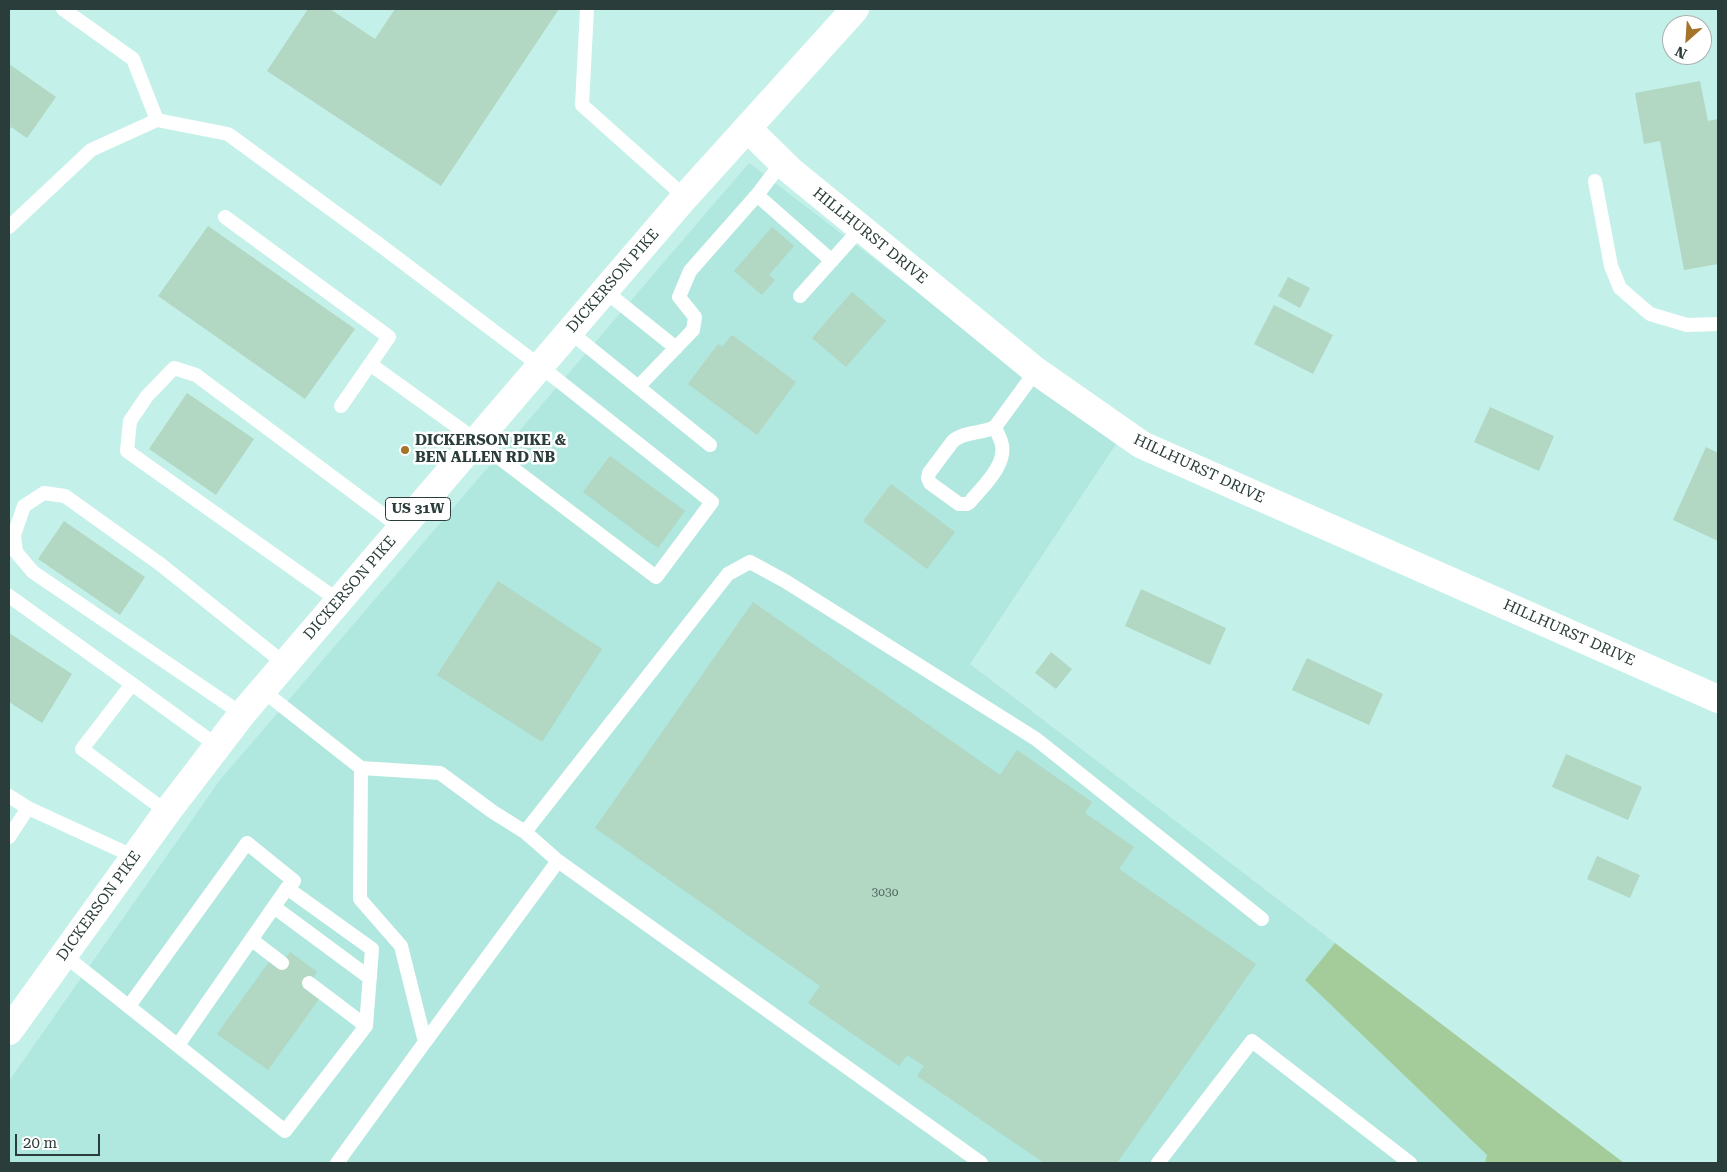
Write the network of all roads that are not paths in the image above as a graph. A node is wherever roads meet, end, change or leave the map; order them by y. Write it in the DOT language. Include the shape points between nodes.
graph roads {
  1 [pos="63,9"];
  2 [pos="587,9"];
  3 [pos="856,9"];
  4 [pos="156,120"];
  5 [pos="748,129"];
  6 [pos="782,161"];
  7 [pos="1595,180"];
  8 [pos="756,195"];
  9 [pos="685,197"];
  10 [pos="225,217"];
  11 [pos="9,227"];
  12 [pos="861,228"];
  13 [pos="832,261"];
  14 [pos="605,291"];
  15 [pos="800,296"];
  16 [pos="1718,324"];
  17 [pos="570,332"];
  18 [pos="676,348"];
  19 [pos="370,364"];
  20 [pos="540,366"];
  21 [pos="1036,371"];
  22 [pos="638,387"];
  23 [pos="341,406"];
  24 [pos="994,427"];
  25 [pos="477,440"];
  26 [pos="710,445"];
  27 [pos="401,528"];
  28 [pos="9,596"];
  29 [pos="339,600"];
  30 [pos="285,664"];
  31 [pos="132,684"];
  32 [pos="262,690"];
  33 [pos="1718,699"];
  34 [pos="242,714"];
  35 [pos="216,745"];
  36 [pos="361,768"];
  37 [pos="9,796"];
  38 [pos="28,808"];
  39 [pos="167,812"];
  40 [pos="525,832"];
  41 [pos="9,837"];
  42 [pos="135,857"];
  43 [pos="558,861"];
  44 [pos="287,888"];
  45 [pos="274,907"];
  46 [pos="1262,919"];
  47 [pos="252,940"];
  48 [pos="64,955"];
  49 [pos="282,963"];
  50 [pos="370,978"];
  51 [pos="309,983"];
  52 [pos="128,1006"];
  53 [pos="366,1026"];
  54 [pos="9,1031"];
  55 [pos="424,1042"];
  56 [pos="178,1045"];
  57 [pos="337,1163"];
  58 [pos="981,1163"];
  59 [pos="1158,1163"];
  60 [pos="1410,1163"];
  1 -- 4 [label="lane" via="133,59"];
  2 -- 9 [label="lane" via="582,105"];
  3 -- 5 [label="main road, DICKERSON PIKE / US 31W"];
  4 -- 11 [label="lane" via="91,150"];
  4 -- 20 [label="lane" via="228,134"];
  5 -- 6 [label="main road, HILLHURST DRIVE"];
  5 -- 9 [label="main road, DICKERSON PIKE / US 31W"];
  6 -- 8 [label="lane"];
  6 -- 12 [label="main road, HILLHURST DRIVE"];
  7 -- 16 [label="lane" via="1611,266 1620,288 1650,314 1687,325"];
  8 -- 13 [label="lane"];
  8 -- 18 [label="lane" via="690,271 679,297 696,317 693,330"];
  9 -- 14 [label="main road, DICKERSON PIKE / US 31W"];
  10 -- 19 [label="lane" via="389,337"];
  12 -- 13 [label="lane"];
  12 -- 21 [label="main road, HILLHURST DRIVE"];
  13 -- 15 [label="lane"];
  14 -- 17 [label="main road, DICKERSON PIKE / US 31W"];
  14 -- 18 [label="lane"];
  17 -- 20 [label="main road, DICKERSON PIKE / US 31W"];
  17 -- 22 [label="lane"];
  18 -- 22 [label="lane"];
  19 -- 23 [label="lane"];
  19 -- 25 [label="lane"];
  20 -- 25 [label="main road, DICKERSON PIKE / US 31W"];
  20 -- 25 [label="lane" via="712,502 656,577"];
  21 -- 24 [label="lane"];
  21 -- 33 [label="main road, HILLHURST DRIVE" via="1142,446"];
  22 -- 26 [label="lane"];
  24 -- 24 [label="lane" via="958,436 929,473 930,483 959,504 970,502 996,471 1001,459 1002,443"];
  25 -- 27 [label="main road, DICKERSON PIKE / US 31W"];
  27 -- 29 [label="main road, DICKERSON PIKE / US 31W"];
  27 -- 29 [label="lane" via="196,375 174,368 147,396 130,421 127,451"];
  28 -- 31 [label="lane"];
  29 -- 30 [label="main road, DICKERSON PIKE / US 31W"];
  30 -- 32 [label="main road, DICKERSON PIKE / US 31W"];
  30 -- 34 [label="lane" via="160,564 65,496 44,493 24,506 14,535 16,552 33,572"];
  31 -- 35 [label="lane"];
  31 -- 39 [label="lane" via="82,749"];
  32 -- 34 [label="main road, DICKERSON PIKE / US 31W"];
  32 -- 36 [label="lane"];
  34 -- 35 [label="main road, DICKERSON PIKE / US 31W"];
  35 -- 39 [label="main road, DICKERSON PIKE / US 31W"];
  36 -- 40 [label="lane" via="440,773"];
  36 -- 55 [label="lane" via="360,899 400,946"];
  37 -- 38 [label="lane"];
  38 -- 41 [label="lane"];
  38 -- 42 [label="lane"];
  39 -- 42 [label="main road, DICKERSON PIKE / US 31W"];
  40 -- 43 [label="lane"];
  40 -- 46 [label="lane" via="728,574 750,562 1036,739"];
  42 -- 48 [label="main road, DICKERSON PIKE / US 31W"];
  43 -- 55 [label="lane"];
  43 -- 58 [label="lane"];
  44 -- 45 [label="lane"];
  44 -- 50 [label="lane" via="372,949"];
  44 -- 52 [label="lane" via="294,881 247,844"];
  45 -- 47 [label="lane"];
  45 -- 50 [label="lane"];
  47 -- 49 [label="lane"];
  47 -- 56 [label="lane"];
  48 -- 52 [label="lane"];
  48 -- 54 [label="main road, DICKERSON PIKE / US 31W"];
  50 -- 53 [label="lane"];
  51 -- 53 [label="lane"];
  52 -- 56 [label="lane"];
  53 -- 56 [label="lane" via="285,1130"];
  55 -- 57 [label="lane"];
  59 -- 60 [label="lane" via="1252,1042"];
}
